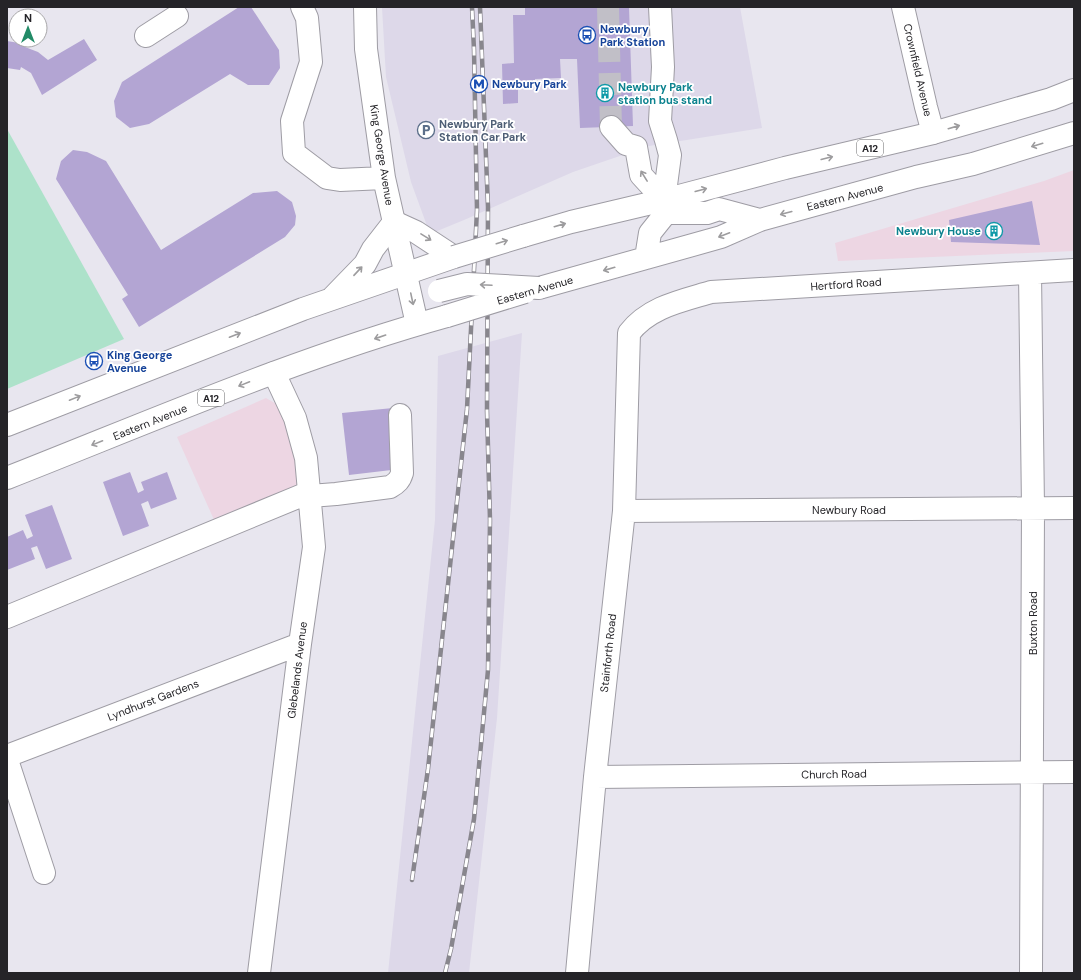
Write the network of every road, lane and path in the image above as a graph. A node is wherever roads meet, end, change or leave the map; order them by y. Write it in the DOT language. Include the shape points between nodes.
graph roads {
  1 [pos="302,7"];
  2 [pos="365,7"];
  3 [pos="660,7"];
  4 [pos="903,7"];
  5 [pos="180,10"];
  6 [pos="146,36"];
  7 [pos="1074,90"];
  8 [pos="660,121"];
  9 [pos="611,127"];
  10 [pos="933,132"];
  11 [pos="1074,133"];
  12 [pos="636,147"];
  13 [pos="384,178"];
  14 [pos="665,206"];
  15 [pos="760,220"];
  16 [pos="394,222"];
  17 [pos="454,257"];
  18 [pos="646,258"];
  19 [pos="1074,270"];
  20 [pos="1030,273"];
  21 [pos="406,274"];
  22 [pos="539,288"];
  23 [pos="331,299"];
  24 [pos="417,324"];
  25 [pos="629,333"];
  26 [pos="274,373"];
  27 [pos="400,415"];
  28 [pos="7,425"];
  29 [pos="7,478"];
  30 [pos="310,494"];
  31 [pos="1033,508"];
  32 [pos="1074,508"];
  33 [pos="624,511"];
  34 [pos="7,617"];
  35 [pos="300,644"];
  36 [pos="7,756"];
  37 [pos="7,760"];
  38 [pos="1032,772"];
  39 [pos="1074,772"];
  40 [pos="595,777"];
  41 [pos="44,873"];
  42 [pos="259,973"];
  43 [pos="577,973"];
  44 [pos="1031,973"];
  1 -- 13 [label="main road" via="308,18 311,62 292,121 294,153 327,178"];
  2 -- 13 [label="main road, King George Avenue" via="366,49"];
  3 -- 8 [label="main road" via="663,67"];
  4 -- 10 [label="main road, Crownfield Avenue"];
  5 -- 6 [label="main road"];
  10 -- 7 [label="main road, A12, one-way" via="1051,99"];
  8 -- 12 [label="main road"];
  8 -- 14 [label="main road" via="670,155"];
  9 -- 12 [label="main road" via="626,144"];
  14 -- 10 [label="main road, A12, one-way" via="785,168"];
  11 -- 15 [label="main road, Eastern Avenue / A12, one-way" via="973,164"];
  14 -- 12 [label="main road, one-way" via="642,175"];
  13 -- 16 [label="main road, King George Avenue"];
  14 -- 15 [label="main road" via="706,213 719,209"];
  17 -- 14 [label="main road, A12, one-way, bridge" via="571,222"];
  14 -- 18 [label="main road" via="650,232"];
  15 -- 18 [label="main road, Eastern Avenue / A12, one-way" via="721,237"];
  16 -- 17 [label="main road, one-way" via="416,232"];
  16 -- 21 [label="main road, King George Avenue"];
  23 -- 16 [label="main road, one-way" via="365,264"];
  17 -- 21 [label="main road, A12"];
  18 -- 22 [label="main road, Eastern Avenue / A12, one-way"];
  19 -- 20 [label="main road, Hertford Road"];
  20 -- 25 [label="main road, Hertford Road" via="711,292 670,303 645,317"];
  20 -- 31 [label="main road, Buxton Road"];
  22 -- 21 [label="main road, one-way, bridge" via="467,284 439,291"];
  21 -- 23 [label="main road, A12"];
  21 -- 24 [label="main road, King George Avenue, one-way"];
  22 -- 24 [label="main road, Eastern Avenue / A12, bridge"];
  28 -- 23 [label="main road, A12, one-way"];
  24 -- 26 [label="main road, Eastern Avenue / A12, one-way"];
  25 -- 33 [label="main road, Stainforth Road"];
  26 -- 29 [label="main road, Eastern Avenue / A12, one-way"];
  26 -- 30 [label="main road, Glebelands Avenue" via="295,418 306,458"];
  27 -- 30 [label="main road" via="402,473 396,483 390,487 336,494"];
  30 -- 34 [label="main road"];
  30 -- 35 [label="main road, Glebelands Avenue" via="314,547"];
  31 -- 32 [label="main road, Newbury Road"];
  31 -- 33 [label="main road, Newbury Road"];
  31 -- 38 [label="main road, Buxton Road"];
  33 -- 40 [label="main road, Stainforth Road"];
  35 -- 36 [label="main road, Lyndhurst Gardens"];
  35 -- 42 [label="main road, Glebelands Avenue"];
  37 -- 41 [label="main road"];
  38 -- 39 [label="main road, Church Road"];
  38 -- 40 [label="main road, Church Road"];
  38 -- 44 [label="main road, Buxton Road"];
  40 -- 43 [label="main road, Stainforth Road"];
}
